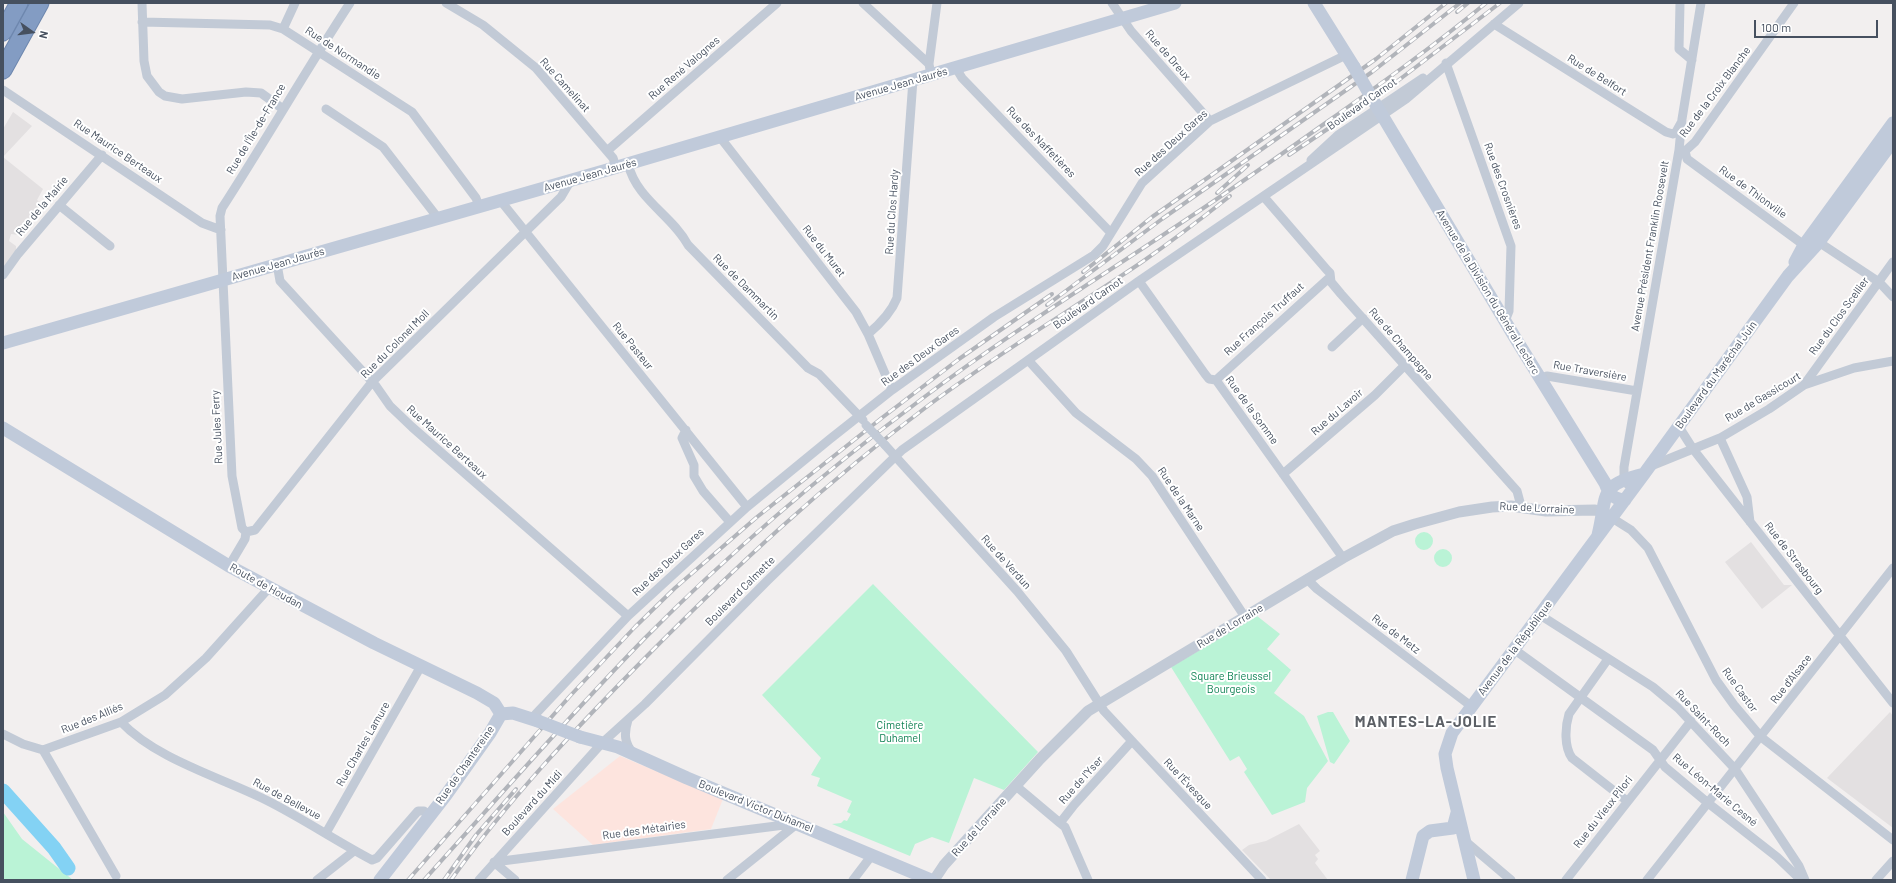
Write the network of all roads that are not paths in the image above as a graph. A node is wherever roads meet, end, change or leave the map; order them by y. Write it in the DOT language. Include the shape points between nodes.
graph roads {
  1 [pos="19,3"];
  2 [pos="40,3"];
  3 [pos="142,3"];
  4 [pos="295,3"];
  5 [pos="350,3"];
  6 [pos="446,3"];
  7 [pos="777,3"];
  8 [pos="863,3"];
  9 [pos="937,3"];
  10 [pos="1112,3"];
  11 [pos="1176,3"];
  12 [pos="1314,3"];
  13 [pos="1519,3"];
  14 [pos="1680,3"];
  15 [pos="1701,3"];
  16 [pos="1794,3"];
  17 [pos="1122,19"];
  18 [pos="142,22"];
  19 [pos="1494,24"];
  20 [pos="283,29"];
  21 [pos="3,32"];
  22 [pos="318,52"];
  23 [pos="1346,55"];
  24 [pos="1692,60"];
  25 [pos="1446,63"];
  26 [pos="956,68"];
  27 [pos="3,70"];
  28 [pos="930,70"];
  29 [pos="913,80"];
  30 [pos="3,90"];
  31 [pos="1377,108"];
  32 [pos="283,109"];
  33 [pos="326,109"];
  34 [pos="1682,119"];
  35 [pos="1210,121"];
  36 [pos="1893,124"];
  37 [pos="721,136"];
  38 [pos="1893,141"];
  39 [pos="1682,150"];
  40 [pos="607,151"];
  41 [pos="102,155"];
  42 [pos="622,165"];
  43 [pos="571,180"];
  44 [pos="1264,197"];
  45 [pos="500,200"];
  46 [pos="59,205"];
  47 [pos="479,206"];
  48 [pos="438,218"];
  49 [pos="220,230"];
  50 [pos="524,232"];
  51 [pos="1111,232"];
  52 [pos="1811,243"];
  53 [pos="110,246"];
  54 [pos="1893,262"];
  55 [pos="277,264"];
  56 [pos="3,275"];
  57 [pos="1330,277"];
  58 [pos="223,279"];
  59 [pos="1138,281"];
  60 [pos="1879,282"];
  61 [pos="1893,297"];
  62 [pos="1363,318"];
  63 [pos="1505,321"];
  64 [pos="868,334"];
  65 [pos="3,343"];
  66 [pos="1332,347"];
  67 [pos="1028,360"];
  68 [pos="1893,361"];
  69 [pos="1405,365"];
  70 [pos="1540,379"];
  71 [pos="1216,380"];
  72 [pos="372,382"];
  73 [pos="1804,385"];
  74 [pos="892,390"];
  75 [pos="1637,391"];
  76 [pos="859,417"];
  77 [pos="866,425"];
  78 [pos="1679,427"];
  79 [pos="3,428"];
  80 [pos="686,430"];
  81 [pos="1720,438"];
  82 [pos="1693,449"];
  83 [pos="895,456"];
  84 [pos="1647,470"];
  85 [pos="1283,474"];
  86 [pos="1625,479"];
  87 [pos="1628,497"];
  88 [pos="1605,501"];
  89 [pos="1521,506"];
  90 [pos="747,507"];
  91 [pos="730,522"];
  92 [pos="1751,523"];
  93 [pos="246,532"];
  94 [pos="1343,558"];
  95 [pos="229,566"];
  96 [pos="1893,568"];
  97 [pos="1307,579"];
  98 [pos="269,588"];
  99 [pos="1540,615"];
  100 [pos="628,616"];
  101 [pos="1245,617"];
  102 [pos="1840,636"];
  103 [pos="1515,650"];
  104 [pos="1608,659"];
  105 [pos="421,666"];
  106 [pos="1580,697"];
  107 [pos="1100,703"];
  108 [pos="1893,703"];
  109 [pos="1471,706"];
  110 [pos="498,718"];
  111 [pos="535,720"];
  112 [pos="628,720"];
  113 [pos="1691,721"];
  114 [pos="121,722"];
  115 [pos="3,734"];
  116 [pos="1761,737"];
  117 [pos="1132,742"];
  118 [pos="602,743"];
  119 [pos="44,750"];
  120 [pos="635,755"];
  121 [pos="1659,757"];
  122 [pos="1736,769"];
  123 [pos="1016,786"];
  124 [pos="1626,801"];
  125 [pos="1708,803"];
  126 [pos="432,812"];
  127 [pos="1457,813"];
  128 [pos="1060,822"];
  129 [pos="798,823"];
  130 [pos="767,826"];
  131 [pos="1453,828"];
  132 [pos="326,834"];
  133 [pos="1464,839"];
  134 [pos="1893,840"];
  135 [pos="776,841"];
  136 [pos="354,851"];
  137 [pos="872,855"];
  138 [pos="1893,861"];
  139 [pos="494,862"];
  140 [pos="116,876"];
  141 [pos="317,880"];
  142 [pos="380,880"];
  143 [pos="479,880"];
  144 [pos="516,880"];
  145 [pos="727,880"];
  146 [pos="853,880"];
  147 [pos="932,880"];
  148 [pos="1088,880"];
  149 [pos="1262,880"];
  150 [pos="1412,880"];
  151 [pos="1474,880"];
  152 [pos="1511,880"];
  153 [pos="1566,880"];
  154 [pos="1647,880"];
  155 [pos="1801,880"];
  156 [pos="1805,880"];
  157 [pos="1876,880"];
  1 -- 21 [label="highway"];
  2 -- 27 [label="highway"];
  3 -- 18 [label="street"];
  4 -- 20 [label="street"];
  5 -- 22 [label="street, Rue de l'Île-de-France"];
  6 -- 40 [label="street, Rue Camelinat" via="483,25 536,68"];
  7 -- 40 [label="street, Rue René Valognes"];
  8 -- 28 [label="street"];
  9 -- 28 [label="street"];
  10 -- 17 [label="street, Rue de Dreux"];
  11 -- 17 [label="main road, Avenue Jean Jaurès"];
  12 -- 23 [label="main road, Avenue de la Division du Général Leclerc"];
  13 -- 19 [label="street, Boulevard Carnot"];
  14 -- 24 [label="street" via="1679,48"];
  15 -- 24 [label="street, Avenue Président Franklin Roosevelt"];
  16 -- 39 [label="street, Rue de la Croix Blanche" via="1695,142"];
  17 -- 26 [label="main road, Avenue Jean Jaurès"];
  17 -- 35 [label="street, Rue de Dreux"];
  18 -- 20 [label="street, Rue de Normandie" via="270,24"];
  18 -- 32 [label="street" via="147,76 154,87 166,96 182,100 246,92 261,93"];
  19 -- 25 [label="street, Boulevard Carnot"];
  19 -- 34 [label="street, Rue de Belfort" via="1666,132 1676,132"];
  20 -- 22 [label="street, Rue de Normandie"];
  22 -- 32 [label="street, Rue de l'Île-de-France"];
  22 -- 47 [label="street, Rue de Normandie" via="412,112 476,198"];
  23 -- 31 [label="main road, Avenue de la Division du Général Leclerc, bridge"];
  23 -- 35 [label="street, Rue des Deux Gares"];
  24 -- 34 [label="street, Avenue Président Franklin Roosevelt"];
  25 -- 31 [label="street, Boulevard Carnot" via="1406,99"];
  25 -- 63 [label="street, Rue des Crosnières" via="1511,246 1509,311"];
  26 -- 28 [label="main road, Avenue Jean Jaurès"];
  26 -- 51 [label="street, Rue des Naffetières" via="962,78"];
  28 -- 29 [label="main road, Avenue Jean Jaurès"];
  29 -- 37 [label="main road, Avenue Jean Jaurès"];
  29 -- 64 [label="street, Rue du Clos Hardy" via="899,289 893,307"];
  30 -- 41 [label="street, Rue Maurice Berteaux"];
  31 -- 44 [label="street, Boulevard Carnot" via="1298,174"];
  31 -- 63 [label="main road, Avenue de la Division du Général Leclerc"];
  32 -- 49 [label="street, Rue de l'Île-de-France" via="222,208"];
  33 -- 48 [label="street" via="383,147"];
  34 -- 39 [label="street, Avenue Président Franklin Roosevelt"];
  35 -- 51 [label="street, Rue des Deux Gares" via="1142,183"];
  36 -- 52 [label="main road, Boulevard du Maréchal Juin"];
  37 -- 42 [label="main road, Avenue Jean Jaurès"];
  37 -- 64 [label="street, Rue du Muret" via="856,312"];
  38 -- 52 [label="main road, Boulevard du Maréchal Juin"];
  39 -- 52 [label="street, Rue de Thionville" via="1687,159"];
  39 -- 75 [label="street, Avenue Président Franklin Roosevelt"];
  40 -- 42 [label="street, Rue Camelinat"];
  41 -- 46 [label="street, Rue de la Mairie"];
  41 -- 49 [label="street, Rue Maurice Berteaux" via="202,222"];
  42 -- 43 [label="main road, Avenue Jean Jaurès"];
  42 -- 76 [label="street, Rue de Dammartin" via="688,245"];
  43 -- 45 [label="main road, Avenue Jean Jaurès"];
  43 -- 50 [label="street, Rue du Colonel Moll" via="561,196"];
  44 -- 57 [label="street, Rue de Champagne" via="1327,270"];
  44 -- 59 [label="street, Boulevard Carnot"];
  45 -- 47 [label="main road, Avenue Jean Jaurès"];
  45 -- 50 [label="street, Rue Pasteur"];
  46 -- 53 [label="street"];
  46 -- 56 [label="street, Rue de la Mairie"];
  47 -- 48 [label="main road, Avenue Jean Jaurès"];
  48 -- 55 [label="main road, Avenue Jean Jaurès"];
  49 -- 58 [label="street, Rue de l'Île-de-France"];
  50 -- 72 [label="street, Rue du Colonel Moll"];
  50 -- 80 [label="street, Rue Pasteur"];
  51 -- 74 [label="street, Rue des Deux Gares" via="1094,255 994,316"];
  52 -- 60 [label="street, Rue de Thionville"];
  52 -- 78 [label="main road, Boulevard du Maréchal Juin"];
  54 -- 60 [label="street, Rue du Clos Scellier"];
  55 -- 58 [label="main road, Avenue Jean Jaurès"];
  55 -- 72 [label="street, Rue Maurice Berteaux" via="280,281"];
  57 -- 62 [label="street, Rue de Champagne" via="1331,282"];
  57 -- 71 [label="street, Rue François Truffaut"];
  58 -- 65 [label="main road, Avenue Jean Jaurès"];
  58 -- 93 [label="street, Rue Jules Ferry" via="232,476 242,528"];
  59 -- 67 [label="street, Boulevard Carnot"];
  59 -- 71 [label="street, Rue de la Somme" via="1200,368 1210,379"];
  60 -- 61 [label="street, Rue de Thionville"];
  60 -- 73 [label="street, Rue du Clos Scellier"];
  62 -- 66 [label="street"];
  62 -- 69 [label="street, Rue de Champagne"];
  63 -- 70 [label="main road, Avenue de la Division du Général Leclerc"];
  64 -- 74 [label="street, Rue du Muret"];
  67 -- 83 [label="street, Boulevard Carnot"];
  67 -- 101 [label="street, Rue de la Marne" via="1076,413 1136,460 1152,476"];
  68 -- 73 [label="street, Rue de Gassicourt" via="1854,368"];
  69 -- 85 [label="street, Rue du Lavoir" via="1375,395"];
  69 -- 89 [label="street, Rue de Champagne" via="1517,491"];
  70 -- 75 [label="street, Rue Traversière" via="1547,376"];
  70 -- 88 [label="main road, Avenue de la Division du Général Leclerc"];
  71 -- 85 [label="street, Rue de la Somme"];
  72 -- 93 [label="street, Rue du Colonel Moll" via="255,530"];
  72 -- 100 [label="street, Rue Maurice Berteaux" via="390,406 412,427"];
  73 -- 81 [label="street, Rue de Gassicourt"];
  74 -- 76 [label="street, Rue des Deux Gares"];
  75 -- 86 [label="street, Avenue Président Franklin Roosevelt" via="1624,470"];
  76 -- 77 [label="street, Rue de Dammartin"];
  76 -- 90 [label="street, Rue des Deux Gares"];
  77 -- 83 [label="street, Rue de Verdun, bridge"];
  78 -- 82 [label="street, Rue de Strasbourg"];
  78 -- 84 [label="main road, Boulevard du Maréchal Juin"];
  79 -- 95 [label="main road, Route de Houdan"];
  80 -- 90 [label="street, Rue Pasteur"];
  80 -- 91 [label="street" via="682,438 694,465 694,476 703,491"];
  81 -- 82 [label="street, Rue de Gassicourt"];
  81 -- 92 [label="street" via="1747,497"];
  82 -- 84 [label="street, Rue de Gassicourt"];
  82 -- 92 [label="street, Rue de Strasbourg"];
  83 -- 107 [label="street, Rue de Verdun" via="1022,597 1066,651"];
  83 -- 112 [label="street, Boulevard Calmette"];
  84 -- 86 [label="main road"];
  84 -- 87 [label="main road, Boulevard du Maréchal Juin"];
  85 -- 94 [label="street, Rue de la Somme"];
  86 -- 87 [label="street, Avenue Président Franklin Roosevelt"];
  86 -- 88 [label="main road"];
  87 -- 88 [label="main road, Avenue de la République"];
  87 -- 88 [label="main road, Avenue de la Division du Général Leclerc" via="1621,492"];
  88 -- 89 [label="street, Rue de Lorraine" via="1546,511"];
  88 -- 99 [label="main road, Avenue de la République" via="1598,536"];
  88 -- 116 [label="street, Rue Castor" via="1648,548 1716,680"];
  89 -- 94 [label="street, Rue de Lorraine" via="1475,509 1414,524 1393,531"];
  90 -- 91 [label="street, Rue des Deux Gares"];
  91 -- 100 [label="street, Rue des Deux Gares"];
  92 -- 102 [label="street, Rue de Strasbourg"];
  93 -- 95 [label="street" via="245,539"];
  94 -- 97 [label="street, Rue de Lorraine"];
  95 -- 98 [label="main road, Route de Houdan"];
  96 -- 102 [label="street, Rue d'Alsace"];
  97 -- 101 [label="street, Rue de Lorraine"];
  97 -- 109 [label="street, Rue de Metz"];
  98 -- 105 [label="main road, Route de Houdan"];
  98 -- 114 [label="street, Rue des Alliés" via="206,658 166,695"];
  99 -- 103 [label="main road, Avenue de la République"];
  99 -- 104 [label="street, Rue Saint-Roch"];
  100 -- 111 [label="street, Rue des Deux Gares"];
  101 -- 107 [label="street, Rue de Lorraine"];
  102 -- 108 [label="street, Rue de Strasbourg"];
  102 -- 116 [label="street, Rue d'Alsace"];
  103 -- 106 [label="street, Rue Léon-Marie Cesné"];
  103 -- 109 [label="main road, Avenue de la République"];
  104 -- 106 [label="street"];
  104 -- 113 [label="street, Rue Saint-Roch" via="1654,687"];
  105 -- 110 [label="main road, Route de Houdan" via="488,699 498,708"];
  105 -- 132 [label="street, Rue Charles Lamure"];
  106 -- 121 [label="street, Rue Léon-Marie Cesné"];
  106 -- 124 [label="street" via="1565,713 1568,752 1572,758"];
  107 -- 117 [label="street, Rue l'Évesque" via="1104,712"];
  107 -- 123 [label="street, Rue de Lorraine" via="1088,711"];
  109 -- 127 [label="main road, Avenue de la République" via="1452,733 1445,754"];
  110 -- 111 [label="main road" via="513,713"];
  110 -- 126 [label="main road, Rue de Chantereine"];
  111 -- 118 [label="main road, Boulevard Victor Duhamel, bridge"];
  112 -- 118 [label="street, Boulevard Calmette"];
  112 -- 120 [label="street" via="625,736 627,747"];
  113 -- 121 [label="street, Rue du Vieux Pilori"];
  113 -- 122 [label="street, Rue Saint-Roch"];
  114 -- 119 [label="street, Rue des Alliés"];
  114 -- 132 [label="street, Rue de Bellevue" via="149,745 266,800"];
  115 -- 119 [label="street" via="28,746"];
  116 -- 122 [label="street, Rue d'Alsace"];
  116 -- 134 [label="street, Rue Castor"];
  117 -- 128 [label="street, Rue de l'Yser"];
  117 -- 149 [label="street, Rue l'Évesque"];
  118 -- 120 [label="main road, Boulevard Victor Duhamel"];
  118 -- 139 [label="street, Boulevard du Midi"];
  119 -- 140 [label="street"];
  120 -- 129 [label="main road, Boulevard Victor Duhamel"];
  121 -- 124 [label="street, Rue du Vieux Pilori"];
  121 -- 125 [label="street, Rue Léon-Marie Cesné" via="1665,767"];
  122 -- 125 [label="street, Rue d'Alsace"];
  122 -- 156 [label="street, Rue Saint-Roch" via="1799,866"];
  123 -- 128 [label="street"];
  123 -- 147 [label="street, Rue de Lorraine"];
  124 -- 153 [label="street, Rue du Vieux Pilori"];
  125 -- 154 [label="street, Rue d'Alsace"];
  125 -- 155 [label="street, Rue Léon-Marie Cesné" via="1777,857"];
  126 -- 136 [label="street, Rue de Bellevue" via="418,811 377,858 372,860"];
  126 -- 142 [label="main road, Rue de Chantereine"];
  127 -- 131 [label="main road"];
  127 -- 133 [label="main road, Avenue de la République"];
  128 -- 148 [label="street" via="1070,838"];
  129 -- 130 [label="street, Rue des Métairies"];
  129 -- 135 [label="street"];
  129 -- 137 [label="main road, Boulevard Victor Duhamel"];
  130 -- 135 [label="street" via="774,833"];
  130 -- 139 [label="street, Rue des Métairies"];
  131 -- 133 [label="main road"];
  131 -- 150 [label="main road" via="1430,831 1423,836"];
  132 -- 136 [label="street, Rue de Bellevue"];
  133 -- 151 [label="main road, Avenue de la République"];
  133 -- 152 [label="street"];
  135 -- 145 [label="street"];
  136 -- 141 [label="street"];
  137 -- 146 [label="street"];
  137 -- 147 [label="main road, Boulevard Victor Duhamel"];
  138 -- 157 [label="street"];
  139 -- 143 [label="street, Boulevard du Midi"];
  139 -- 144 [label="street"];
}
